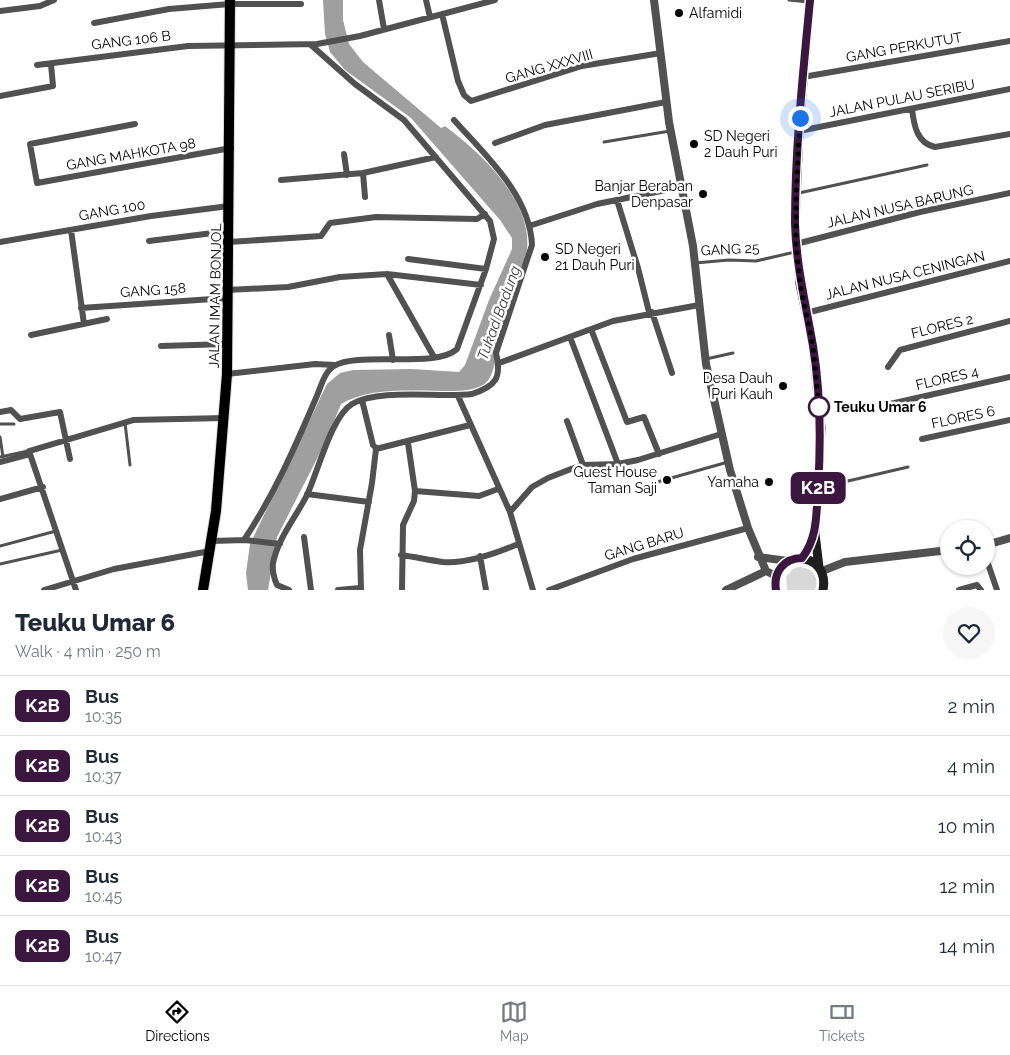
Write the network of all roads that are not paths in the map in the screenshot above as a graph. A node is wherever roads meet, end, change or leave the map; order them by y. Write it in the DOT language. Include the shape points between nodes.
graph roads {
  1 [pos="54,0"];
  2 [pos="380,0"];
  3 [pos="426,0"];
  4 [pos="495,0"];
  5 [pos="654,0"];
  6 [pos="789,0"];
  7 [pos="810,1"];
  8 [pos="230,2"];
  9 [pos="301,4"];
  10 [pos="0,11"];
  11 [pos="442,14"];
  12 [pos="430,17"];
  13 [pos="94,23"];
  14 [pos="384,29"];
  15 [pos="1010,41"];
  16 [pos="314,44"];
  17 [pos="230,46"];
  18 [pos="661,53"];
  19 [pos="51,64"];
  20 [pos="37,65"];
  21 [pos="803,76"];
  22 [pos="1010,89"];
  23 [pos="0,96"];
  24 [pos="666,102"];
  25 [pos="912,109"];
  26 [pos="454,120"];
  27 [pos="135,124"];
  28 [pos="671,131"];
  29 [pos="799,131"];
  30 [pos="1010,134"];
  31 [pos="604,142"];
  32 [pos="495,143"];
  33 [pos="230,148"];
  34 [pos="344,154"];
  35 [pos="436,158"];
  36 [pos="927,166"];
  37 [pos="363,173"];
  38 [pos="347,175"];
  39 [pos="282,180"];
  40 [pos="681,187"];
  41 [pos="1010,193"];
  42 [pos="796,194"];
  43 [pos="365,197"];
  44 [pos="617,200"];
  45 [pos="229,206"];
  46 [pos="485,214"];
  47 [pos="529,226"];
  48 [pos="71,230"];
  49 [pos="229,236"];
  50 [pos="149,241"];
  51 [pos="0,242"];
  52 [pos="796,248"];
  53 [pos="408,258"];
  54 [pos="695,263"];
  55 [pos="1010,263"];
  56 [pos="486,269"];
  57 [pos="387,274"];
  58 [pos="480,285"];
  59 [pos="227,294"];
  60 [pos="699,305"];
  61 [pos="81,308"];
  62 [pos="650,312"];
  63 [pos="806,313"];
  64 [pos="107,319"];
  65 [pos="1010,321"];
  66 [pos="84,324"];
  67 [pos="591,329"];
  68 [pos="31,335"];
  69 [pos="389,336"];
  70 [pos="570,337"];
  71 [pos="228,344"];
  72 [pos="161,346"];
  73 [pos="733,352"];
  74 [pos="434,357"];
  75 [pos="393,360"];
  76 [pos="706,360"];
  77 [pos="499,363"];
  78 [pos="335,365"];
  79 [pos="888,368"];
  80 [pos="672,372"];
  81 [pos="228,374"];
  82 [pos="1010,376"];
  83 [pos="458,396"];
  84 [pos="362,400"];
  85 [pos="890,404"];
  86 [pos="0,412"];
  87 [pos="225,418"];
  88 [pos="1010,420"];
  89 [pos="567,421"];
  90 [pos="125,422"];
  91 [pos="0,424"];
  92 [pos="14,424"];
  93 [pos="470,425"];
  94 [pos="721,434"];
  95 [pos="0,436"];
  96 [pos="67,439"];
  97 [pos="922,439"];
  98 [pos="408,443"];
  99 [pos="376,448"];
  100 [pos="30,453"];
  101 [pos="659,454"];
  102 [pos="1,459"];
  103 [pos="70,459"];
  104 [pos="728,462"];
  105 [pos="618,464"];
  106 [pos="130,465"];
  107 [pos="583,465"];
  108 [pos="908,467"];
  109 [pos="650,484"];
  110 [pos="43,488"];
  111 [pos="498,488"];
  112 [pos="818,488"];
  113 [pos="415,491"];
  114 [pos="307,494"];
  115 [pos="0,499"];
  116 [pos="369,502"];
  117 [pos="510,512"];
  118 [pos="748,528"];
  119 [pos="57,531"];
  120 [pos="815,534"];
  121 [pos="304,536"];
  122 [pos="1010,538"];
  123 [pos="245,540"];
  124 [pos="995,542"];
  125 [pos="278,544"];
  126 [pos="518,544"];
  127 [pos="0,546"];
  128 [pos="211,546"];
  129 [pos="63,550"];
  130 [pos="940,551"];
  131 [pos="401,555"];
  132 [pos="480,556"];
  133 [pos="758,557"];
  134 [pos="802,558"];
  135 [pos="788,561"];
  136 [pos="0,564"];
  137 [pos="820,569"];
  138 [pos="766,571"];
  139 [pos="992,575"];
  140 [pos="776,576"];
  141 [pos="574,581"];
  142 [pos="74,582"];
  143 [pos="360,589"];
  144 [pos="44,590"];
  145 [pos="76,590"];
  146 [pos="203,590"];
  147 [pos="289,590"];
  148 [pos="311,590"];
  149 [pos="338,590"];
  150 [pos="402,590"];
  151 [pos="486,590"];
  152 [pos="533,590"];
  153 [pos="549,590"];
  154 [pos="576,590"];
  155 [pos="726,590"];
  156 [pos="775,590"];
  157 [pos="823,590"];
  158 [pos="959,590"];
  159 [pos="981,590"];
  160 [pos="997,590"];
  1 -- 10 [label="street" via="40,6"];
  2 -- 14 [label="street"];
  3 -- 12 [label="street"];
  4 -- 11 [label="street, GANG 106 B"];
  5 -- 18 [label="street"];
  6 -- 7 [label="lane"];
  7 -- 21 [label="main road"];
  8 -- 9 [label="street"];
  8 -- 13 [label="street" via="169,8"];
  8 -- 17 [label="highway, JALAN IMAM BONJOL"];
  11 -- 12 [label="street, GANG 106 B"];
  11 -- 18 [label="street, GANG XXXVIII" via="461,90 475,102 582,66"];
  12 -- 14 [label="street, GANG 106 B"];
  14 -- 16 [label="street, GANG 106 B"];
  15 -- 21 [label="street, GANG PERKUTUT"];
  16 -- 17 [label="street, GANG 106 B"];
  16 -- 35 [label="street" via="356,84 404,120"];
  17 -- 19 [label="street, GANG 106 B" via="162,48"];
  17 -- 33 [label="highway, JALAN IMAM BONJOL"];
  18 -- 24 [label="street"];
  19 -- 20 [label="street, GANG 106 B"];
  19 -- 23 [label="street" via="53,86"];
  21 -- 29 [label="main road"];
  22 -- 25 [label="street, JALAN PULAU SERIBU"];
  24 -- 28 [label="street"];
  24 -- 32 [label="street" via="545,125"];
  25 -- 29 [label="street, JALAN PULAU SERIBU"];
  25 -- 30 [label="street" via="918,135 926,144 935,147"];
  26 -- 47 [label="street" via="517,195"];
  27 -- 33 [label="street, GANG MAHKOTA 98" via="30,144 37,183"];
  28 -- 31 [label="lane"];
  28 -- 40 [label="street"];
  29 -- 42 [label="main road"];
  33 -- 45 [label="highway, JALAN IMAM BONJOL"];
  34 -- 38 [label="street"];
  35 -- 37 [label="street"];
  35 -- 46 [label="street"];
  36 -- 42 [label="lane"];
  37 -- 38 [label="street"];
  37 -- 43 [label="street"];
  38 -- 39 [label="street"];
  40 -- 44 [label="street"];
  40 -- 54 [label="street"];
  41 -- 52 [label="street, JALAN NUSA BARUNG" via="920,212"];
  42 -- 52 [label="main road"];
  44 -- 47 [label="street"];
  44 -- 62 [label="street"];
  45 -- 48 [label="street, GANG 100"];
  45 -- 49 [label="highway, JALAN IMAM BONJOL"];
  46 -- 49 [label="street" via="477,219 376,217 330,223 323,236"];
  46 -- 56 [label="street" via="495,236"];
  47 -- 77 [label="street" via="532,244 496,353"];
  48 -- 51 [label="street, GANG 100"];
  48 -- 61 [label="street"];
  49 -- 50 [label="street"];
  49 -- 59 [label="highway, JALAN IMAM BONJOL"];
  52 -- 54 [label="lane, GANG 25" via="756,261"];
  52 -- 63 [label="main road"];
  53 -- 56 [label="street"];
  54 -- 60 [label="street"];
  55 -- 63 [label="street, JALAN NUSA CENINGAN"];
  56 -- 58 [label="street"];
  57 -- 58 [label="street, GANG 158"];
  57 -- 59 [label="street, GANG 158" via="340,277"];
  57 -- 74 [label="street"];
  58 -- 74 [label="street" via="457,349"];
  59 -- 61 [label="street, GANG 158"];
  59 -- 71 [label="highway, JALAN IMAM BONJOL"];
  60 -- 62 [label="street"];
  60 -- 76 [label="street"];
  61 -- 66 [label="street"];
  62 -- 67 [label="street"];
  62 -- 80 [label="street"];
  63 -- 112 [label="main road" via="813,346 821,428"];
  64 -- 66 [label="street"];
  65 -- 79 [label="street, FLORES 2" via="900,350"];
  66 -- 68 [label="street"];
  67 -- 70 [label="street"];
  67 -- 101 [label="street" via="627,422 644,417"];
  69 -- 75 [label="street"];
  70 -- 77 [label="street"];
  70 -- 105 [label="street"];
  71 -- 72 [label="street"];
  71 -- 81 [label="highway, JALAN IMAM BONJOL"];
  73 -- 76 [label="lane"];
  74 -- 75 [label="street"];
  75 -- 78 [label="street"];
  76 -- 94 [label="street"];
  77 -- 83 [label="street" via="491,387"];
  78 -- 81 [label="street" via="316,364"];
  78 -- 123 [label="street" via="328,370 272,494"];
  81 -- 87 [label="highway, JALAN IMAM BONJOL"];
  82 -- 85 [label="street, FLORES 4"];
  83 -- 84 [label="street" via="391,395"];
  83 -- 93 [label="street"];
  84 -- 99 [label="street"];
  84 -- 114 [label="street" via="344,412 332,431"];
  86 -- 96 [label="street" via="11,410 20,419 59,411"];
  87 -- 90 [label="street"];
  87 -- 128 [label="highway, JALAN IMAM BONJOL"];
  88 -- 97 [label="street, FLORES 6"];
  89 -- 107 [label="street"];
  90 -- 96 [label="street"];
  90 -- 106 [label="lane"];
  91 -- 92 [label="lane"];
  93 -- 98 [label="street"];
  93 -- 111 [label="street"];
  94 -- 101 [label="street"];
  94 -- 104 [label="street"];
  95 -- 102 [label="lane"];
  96 -- 100 [label="street"];
  96 -- 103 [label="street"];
  98 -- 99 [label="street"];
  98 -- 113 [label="street"];
  99 -- 116 [label="street"];
  100 -- 102 [label="street"];
  100 -- 110 [label="street"];
  101 -- 105 [label="street"];
  104 -- 109 [label="lane"];
  104 -- 118 [label="street"];
  105 -- 107 [label="street"];
  107 -- 117 [label="street" via="532,487"];
  108 -- 112 [label="lane"];
  110 -- 115 [label="street"];
  110 -- 119 [label="street"];
  111 -- 113 [label="street" via="479,496"];
  111 -- 117 [label="street"];
  112 -- 120 [label="main road"];
  113 -- 131 [label="street" via="403,525"];
  114 -- 116 [label="street"];
  114 -- 125 [label="street"];
  116 -- 143 [label="street" via="360,550"];
  117 -- 126 [label="street"];
  118 -- 133 [label="street"];
  118 -- 141 [label="street, GANG BARU" via="633,559"];
  119 -- 127 [label="lane"];
  119 -- 129 [label="street"];
  120 -- 134 [label="main road"];
  120 -- 137 [label="main road"];
  121 -- 148 [label="street"];
  122 -- 124 [label="street"];
  123 -- 125 [label="street"];
  123 -- 128 [label="street"];
  125 -- 147 [label="street" via="273,563 275,580 277,585"];
  126 -- 132 [label="street"];
  126 -- 152 [label="street"];
  128 -- 142 [label="street"];
  128 -- 146 [label="highway, JALAN IMAM BONJOL"];
  129 -- 136 [label="lane"];
  129 -- 142 [label="street"];
  130 -- 137 [label="street" via="845,562"];
  131 -- 132 [label="street" via="444,562"];
  131 -- 150 [label="street"];
  132 -- 151 [label="street"];
  133 -- 135 [label="street"];
  133 -- 138 [label="street"];
  134 -- 135 [label="main road"];
  134 -- 137 [label="main road"];
  135 -- 140 [label="main road"];
  137 -- 157 [label="main road"];
  138 -- 140 [label="street"];
  138 -- 155 [label="street"];
  139 -- 160 [label="street"];
  140 -- 156 [label="main road"];
  141 -- 153 [label="street, GANG BARU"];
  141 -- 154 [label="street"];
  142 -- 144 [label="street"];
  142 -- 145 [label="street"];
  143 -- 149 [label="street"];
  158 -- 159 [label="street" via="977,585"];
}
